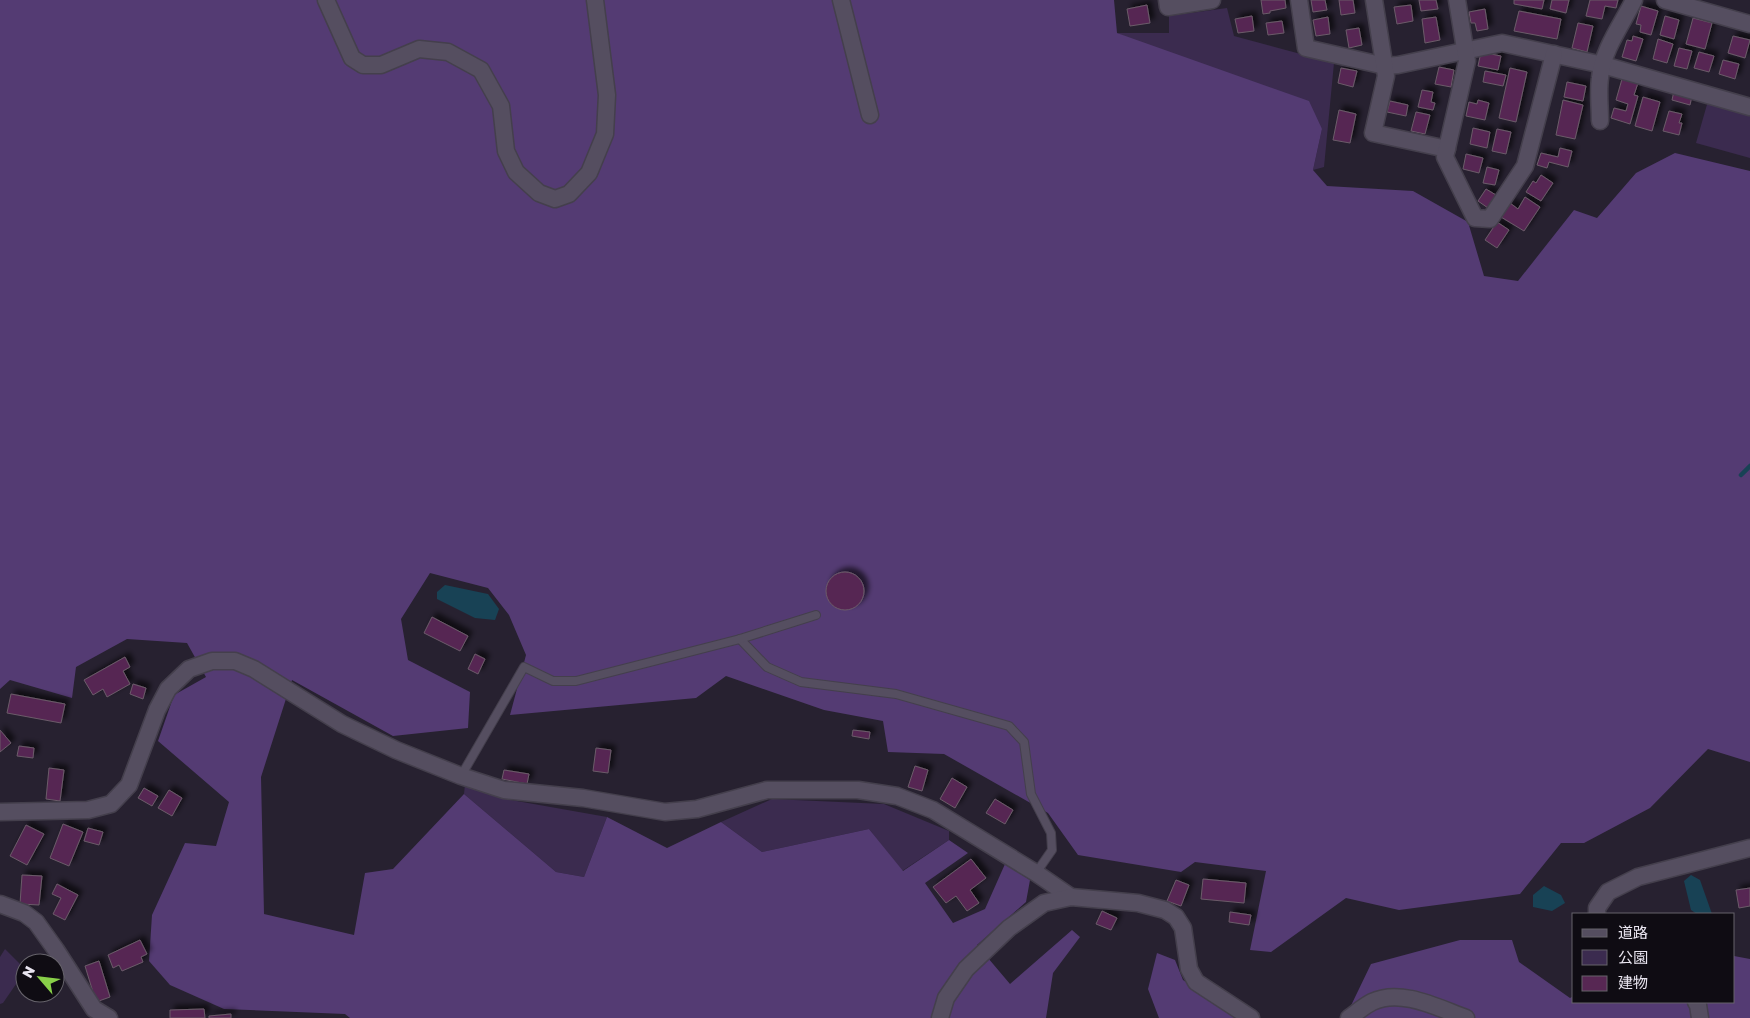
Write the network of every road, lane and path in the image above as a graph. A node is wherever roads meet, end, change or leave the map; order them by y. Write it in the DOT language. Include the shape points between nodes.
graph roads {
  1 [pos="326,0"];
  2 [pos="595,0"];
  3 [pos="841,0"];
  4 [pos="1167,0"];
  5 [pos="1212,0"];
  6 [pos="1298,0"];
  7 [pos="1374,0"];
  8 [pos="1457,0"];
  9 [pos="1634,0"];
  10 [pos="1665,0"];
  11 [pos="1750,24"];
  12 [pos="1466,51"];
  13 [pos="1554,54"];
  14 [pos="1603,65"];
  15 [pos="1385,66"];
  16 [pos="1750,106"];
  17 [pos="870,116"];
  18 [pos="1600,121"];
  19 [pos="1447,149"];
  20 [pos="816,615"];
  21 [pos="740,639"];
  22 [pos="461,776"];
  23 [pos="0,812"];
  24 [pos="1750,848"];
  25 [pos="1036,873"];
  26 [pos="1071,897"];
  27 [pos="0,904"];
  28 [pos="1597,913"];
  29 [pos="1697,1003"];
  30 [pos="109,1018"];
  31 [pos="940,1018"];
  32 [pos="1251,1018"];
  33 [pos="1349,1018"];
  34 [pos="1466,1018"];
  35 [pos="1700,1018"];
  1 -- 2 [label="street" via="352,58 363,65 381,65 419,48 448,52 481,70 501,106 506,151 516,172 539,192 555,199 570,194 589,173 606,134 607,95"];
  3 -- 17 [label="street"];
  4 -- 5 [label="street" via="1168,8"];
  6 -- 15 [label="street" via="1306,48"];
  7 -- 15 [label="street"];
  8 -- 12 [label="street"];
  9 -- 14 [label="street"];
  10 -- 11 [label="street"];
  12 -- 13 [label="street" via="1502,43"];
  12 -- 15 [label="street"];
  12 -- 19 [label="street" via="1467,61"];
  13 -- 14 [label="street"];
  13 -- 19 [label="street" via="1525,166 1490,219 1476,218 1445,157"];
  14 -- 16 [label="street"];
  14 -- 18 [label="street"];
  15 -- 19 [label="street" via="1386,76 1373,133"];
  20 -- 21 [label="lane"];
  21 -- 22 [label="lane" via="576,682 553,681 524,667"];
  21 -- 25 [label="lane" via="767,667 801,682 896,694 1009,726 1024,742 1031,794 1052,833 1052,850"];
  22 -- 23 [label="street" via="342,724 254,669 235,661 212,661 189,669 168,689 130,785 111,804 88,810"];
  22 -- 25 [label="street" via="504,790 584,798 665,812 697,808 767,790 858,790 897,796 933,810"];
  24 -- 28 [label="street" via="1638,877 1608,892"];
  25 -- 26 [label="street"];
  26 -- 31 [label="street" via="1044,903 1009,928 966,968 946,998"];
  26 -- 32 [label="street" via="1138,903 1165,910 1176,917 1184,928 1189,969 1196,982"];
  27 -- 30 [label="street" via="24,913 36,922 94,1008"];
  29 -- 35 [label="street"];
  33 -- 34 [label="street" via="1372,1002 1391,997 1417,1000"];
}
